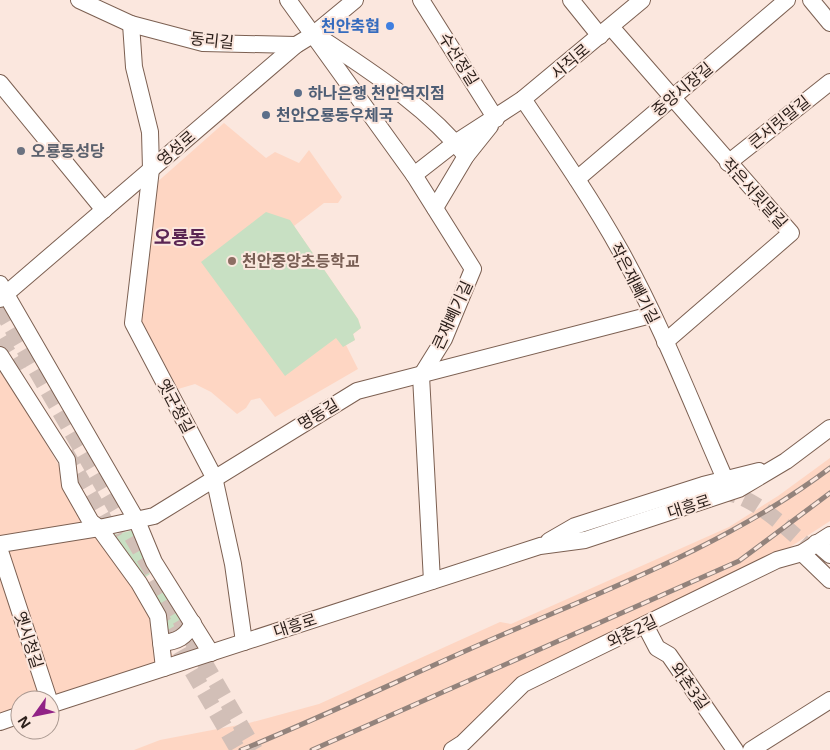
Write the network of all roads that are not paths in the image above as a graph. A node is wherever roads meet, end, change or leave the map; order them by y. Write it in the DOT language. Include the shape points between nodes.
graph roads {
  1 [pos="78,0"];
  2 [pos="288,0"];
  3 [pos="355,0"];
  4 [pos="421,0"];
  5 [pos="572,0"];
  6 [pos="642,0"];
  7 [pos="787,0"];
  8 [pos="811,0"];
  9 [pos="830,23"];
  10 [pos="131,24"];
  11 [pos="605,32"];
  12 [pos="314,34"];
  13 [pos="296,45"];
  14 [pos="830,82"];
  15 [pos="0,83"];
  16 [pos="671,98"];
  17 [pos="523,100"];
  18 [pos="496,119"];
  19 [pos="455,143"];
  20 [pos="466,156"];
  21 [pos="728,163"];
  22 [pos="152,169"];
  23 [pos="414,175"];
  24 [pos="577,179"];
  25 [pos="436,208"];
  26 [pos="104,210"];
  27 [pos="2,292"];
  28 [pos="651,315"];
  29 [pos="665,342"];
  30 [pos="0,355"];
  31 [pos="421,376"];
  32 [pos="830,428"];
  33 [pos="774,467"];
  34 [pos="214,477"];
  35 [pos="724,479"];
  36 [pos="702,493"];
  37 [pos="137,521"];
  38 [pos="99,528"];
  39 [pos="823,539"];
  40 [pos="0,544"];
  41 [pos="540,546"];
  42 [pos="0,551"];
  43 [pos="802,553"];
  44 [pos="828,562"];
  45 [pos="830,580"];
  46 [pos="432,581"];
  47 [pos="192,623"];
  48 [pos="645,625"];
  49 [pos="244,642"];
  50 [pos="162,643"];
  51 [pos="211,653"];
  52 [pos="164,668"];
  53 [pos="45,690"];
  54 [pos="830,700"];
  55 [pos="60,702"];
  56 [pos="462,748"];
  57 [pos="735,750"];
  58 [pos="751,750"];
  1 -- 10 [label="street, 동리길"];
  2 -- 12 [label="street, 큰재빼기길"];
  3 -- 12 [label="street, 영성로"];
  4 -- 18 [label="street, 수선정길"];
  5 -- 11 [label="street, 작은서릿말길"];
  6 -- 11 [label="street, 사직로"];
  7 -- 16 [label="street, 중앙시장길"];
  8 -- 9 [label="street"];
  10 -- 13 [label="street, 동리길" via="203,43"];
  10 -- 22 [label="street" via="134,67 150,132"];
  11 -- 16 [label="street, 작은서릿말길"];
  11 -- 17 [label="street, 사직로"];
  12 -- 13 [label="street, 영성로"];
  12 -- 19 [label="street" via="417,107"];
  12 -- 23 [label="street, 큰재빼기길"];
  13 -- 22 [label="street, 영성로"];
  14 -- 21 [label="street, 큰서릿말길"];
  15 -- 26 [label="street"];
  16 -- 21 [label="street, 작은서릿말길"];
  16 -- 24 [label="street, 중앙시장길"];
  17 -- 18 [label="street, 사직로"];
  17 -- 24 [label="street, 작은재빼기길"];
  18 -- 19 [label="street, 사직로"];
  18 -- 20 [label="street, 사직로"];
  19 -- 20 [label="street"];
  19 -- 23 [label="street, 사직로"];
  20 -- 25 [label="street, 사직로"];
  21 -- 29 [label="street, 작은서릿말길" via="791,233"];
  22 -- 26 [label="street, 영성로"];
  22 -- 34 [label="street, 옛군청길" via="133,323"];
  23 -- 25 [label="street, 큰재빼기길"];
  24 -- 28 [label="street, 작은재빼기길" via="620,250"];
  25 -- 31 [label="street, 큰재빼기길" via="473,269 444,339"];
  26 -- 27 [label="street, 영성로"];
  27 -- 37 [label="street"];
  28 -- 29 [label="street, 작은재빼기길"];
  28 -- 31 [label="street, 명동길"];
  29 -- 35 [label="street, 작은재빼기길"];
  30 -- 38 [label="street" via="67,460 70,486 91,522"];
  31 -- 34 [label="street, 명동길" via="357,391"];
  31 -- 46 [label="street"];
  32 -- 33 [label="street, 대흥로"];
  33 -- 35 [label="street, 대흥로"];
  33 -- 41 [label="street, 대흥로" via="739,489 703,502 586,540"];
  34 -- 37 [label="street, 명동길" via="154,516"];
  34 -- 49 [label="street, 옛군청길" via="233,564"];
  35 -- 41 [label="street, 대흥로" via="575,526"];
  36 -- 41 [label="street"];
  37 -- 38 [label="street, 명동길"];
  37 -- 47 [label="street" via="154,562"];
  38 -- 40 [label="street, 명동길"];
  38 -- 50 [label="street" via="139,583 158,616"];
  39 -- 43 [label="street, 와촌2길"];
  39 -- 44 [label="street"];
  41 -- 46 [label="street, 대흥로"];
  42 -- 53 [label="street, 옛시청길"];
  43 -- 45 [label="street"];
  43 -- 48 [label="street, 와촌2길" via="776,560"];
  46 -- 49 [label="street, 대흥로"];
  47 -- 50 [label="street" via="190,630 179,640"];
  47 -- 51 [label="street"];
  48 -- 56 [label="street, 와촌2길" via="523,684"];
  48 -- 57 [label="street, 와촌3길" via="657,648 668,655"];
  49 -- 51 [label="street, 대흥로"];
  50 -- 52 [label="street"];
  51 -- 52 [label="street, 대흥로"];
  52 -- 55 [label="street, 대흥로"];
  54 -- 58 [label="street"];
}
